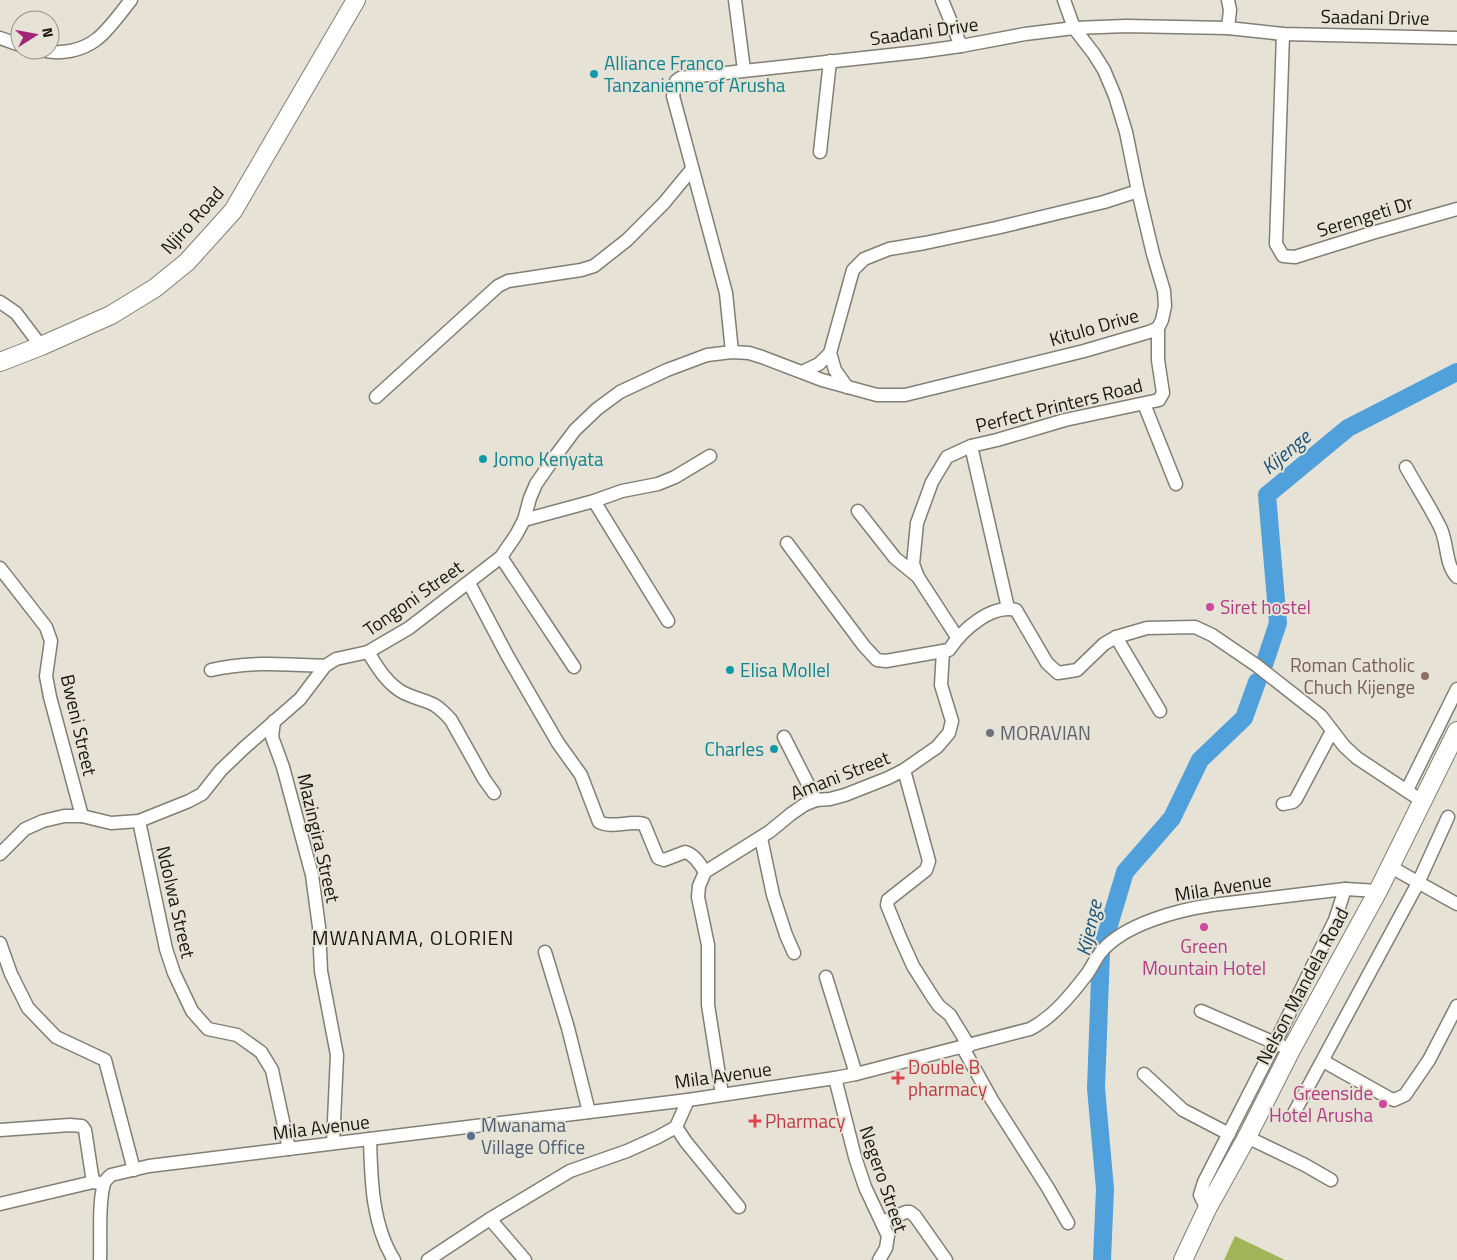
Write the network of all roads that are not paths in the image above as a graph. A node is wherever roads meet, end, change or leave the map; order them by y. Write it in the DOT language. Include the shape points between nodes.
graph roads {
  1 [pos="131,0"];
  2 [pos="356,0"];
  3 [pos="735,0"];
  4 [pos="942,0"];
  5 [pos="1064,0"];
  6 [pos="1228,0"];
  7 [pos="1074,28"];
  8 [pos="1228,28"];
  9 [pos="1283,34"];
  10 [pos="1457,38"];
  11 [pos="961,46"];
  12 [pos="60,52"];
  13 [pos="830,61"];
  14 [pos="744,70"];
  15 [pos="820,152"];
  16 [pos="692,169"];
  17 [pos="1138,191"];
  18 [pos="1457,209"];
  19 [pos="0,302"];
  20 [pos="1158,328"];
  21 [pos="41,346"];
  22 [pos="732,352"];
  23 [pos="830,353"];
  24 [pos="0,362"];
  25 [pos="802,372"];
  26 [pos="847,387"];
  27 [pos="376,397"];
  28 [pos="1144,404"];
  29 [pos="971,446"];
  30 [pos="710,456"];
  31 [pos="1406,467"];
  32 [pos="1176,484"];
  33 [pos="594,501"];
  34 [pos="858,512"];
  35 [pos="524,520"];
  36 [pos="787,543"];
  37 [pos="501,557"];
  38 [pos="0,568"];
  39 [pos="918,577"];
  40 [pos="1457,577"];
  41 [pos="469,582"];
  42 [pos="1008,608"];
  43 [pos="668,622"];
  44 [pos="957,637"];
  45 [pos="1116,637"];
  46 [pos="943,651"];
  47 [pos="368,652"];
  48 [pos="325,666"];
  49 [pos="574,667"];
  50 [pos="211,670"];
  51 [pos="1457,689"];
  52 [pos="1160,711"];
  53 [pos="274,721"];
  54 [pos="1457,730"];
  55 [pos="1332,731"];
  56 [pos="784,738"];
  57 [pos="904,770"];
  58 [pos="1407,790"];
  59 [pos="494,794"];
  60 [pos="816,800"];
  61 [pos="1422,801"];
  62 [pos="1283,804"];
  63 [pos="82,816"];
  64 [pos="1448,817"];
  65 [pos="139,822"];
  66 [pos="761,838"];
  67 [pos="0,854"];
  68 [pos="1389,866"];
  69 [pos="705,872"];
  70 [pos="1418,883"];
  71 [pos="1345,889"];
  72 [pos="1378,891"];
  73 [pos="1457,904"];
  74 [pos="0,943"];
  75 [pos="544,952"];
  76 [pos="794,953"];
  77 [pos="826,977"];
  78 [pos="1457,1006"];
  79 [pos="1200,1012"];
  80 [pos="966,1047"];
  81 [pos="1283,1047"];
  82 [pos="1323,1061"];
  83 [pos="856,1074"];
  84 [pos="1144,1074"];
  85 [pos="835,1078"];
  86 [pos="722,1094"];
  87 [pos="688,1100"];
  88 [pos="589,1112"];
  89 [pos="1294,1113"];
  90 [pos="676,1127"];
  91 [pos="0,1130"];
  92 [pos="1229,1134"];
  93 [pos="1247,1137"];
  94 [pos="370,1139"];
  95 [pos="334,1143"];
  96 [pos="289,1150"];
  97 [pos="134,1170"];
  98 [pos="1331,1180"];
  99 [pos="99,1183"];
  100 [pos="0,1204"];
  101 [pos="739,1207"];
  102 [pos="1207,1209"];
  103 [pos="490,1219"];
  104 [pos="882,1222"];
  105 [pos="1068,1223"];
  106 [pos="100,1260"];
  107 [pos="394,1260"];
  108 [pos="428,1260"];
  109 [pos="525,1260"];
  110 [pos="879,1260"];
  111 [pos="946,1260"];
  112 [pos="1183,1260"];
  1 -- 12 [label="street" via="98,39 76,50"];
  2 -- 21 [label="main road, Njiro Road" via="233,211 187,262 155,288 111,315"];
  3 -- 14 [label="street"];
  4 -- 11 [label="street"];
  5 -- 7 [label="street, Kitulo Drive"];
  6 -- 8 [label="street"];
  7 -- 8 [label="street, Saadani Drive"];
  7 -- 11 [label="street, Saadani Drive"];
  7 -- 17 [label="street, Kitulo Drive" via="1104,70 1126,132"];
  8 -- 9 [label="street, Saadani Drive"];
  9 -- 10 [label="street, Saadani Drive"];
  9 -- 18 [label="street, Serengeti Dr" via="1276,244 1283,256 1295,257"];
  11 -- 13 [label="street, Saadani Drive"];
  13 -- 14 [label="street, Saadani Drive"];
  13 -- 15 [label="street"];
  14 -- 16 [label="street, Saadani Drive" via="676,80 672,96"];
  16 -- 22 [label="street, Saadani Drive" via="726,293"];
  16 -- 27 [label="street" via="664,203 600,262 581,270 508,281 498,286"];
  17 -- 20 [label="street, Kitulo Drive" via="1164,291 1165,306"];
  17 -- 23 [label="street" via="996,228 889,249 864,259 853,270"];
  19 -- 21 [label="street" via="16,312"];
  20 -- 26 [label="street, Kitulo Drive" via="1084,352 905,395 877,395"];
  20 -- 28 [label="street, Perfect Printers Road" via="1163,393 1159,400"];
  21 -- 24 [label="main road, Njiro Road"];
  22 -- 25 [label="street, Kitulo Drive" via="749,353"];
  22 -- 35 [label="street, Tongoni Street" via="707,355 667,370 620,392 597,409 575,430 536,484"];
  23 -- 25 [label="street"];
  23 -- 26 [label="street" via="835,370"];
  25 -- 26 [label="street, Kitulo Drive"];
  28 -- 29 [label="street, Perfect Printers Road" via="1065,420"];
  28 -- 32 [label="street"];
  29 -- 39 [label="street, Perfect Printers Road" via="947,457 932,482 917,523 913,564"];
  29 -- 42 [label="street"];
  30 -- 33 [label="street" via="675,477"];
  31 -- 40 [label="street" via="1441,530 1448,561"];
  33 -- 35 [label="street"];
  33 -- 43 [label="street"];
  34 -- 39 [label="street" via="895,558"];
  35 -- 37 [label="street, Tongoni Street"];
  36 -- 46 [label="street" via="878,660"];
  37 -- 41 [label="street, Tongoni Street"];
  37 -- 49 [label="street"];
  38 -- 63 [label="street, Bweni Street" via="46,627 51,641 46,676"];
  39 -- 44 [label="street, Perfect Printers Road"];
  41 -- 47 [label="street, Tongoni Street" via="409,628"];
  41 -- 69 [label="street" via="533,700 581,775 599,822 644,824 658,858 664,860 685,852 695,858"];
  42 -- 44 [label="street" via="976,622"];
  42 -- 45 [label="street" via="1016,610 1047,663 1058,673 1077,670"];
  44 -- 46 [label="street" via="949,650"];
  45 -- 52 [label="street"];
  45 -- 55 [label="street" via="1147,628 1195,627 1256,665 1321,716"];
  46 -- 57 [label="street, Amani Street" via="941,685 952,721 949,733 937,747"];
  47 -- 48 [label="street, Tongoni Street"];
  47 -- 59 [label="street" via="390,683 444,711"];
  48 -- 50 [label="street" via="256,663"];
  48 -- 53 [label="street" via="300,699"];
  51 -- 58 [label="street"];
  53 -- 65 [label="street" via="221,770 202,794"];
  53 -- 95 [label="street, Mazingira Street" via="272,737 312,875 321,971 337,1055"];
  54 -- 61 [label="main road, Nelson Mandela Road"];
  55 -- 58 [label="street" via="1357,758"];
  55 -- 62 [label="street" via="1296,799"];
  56 -- 60 [label="street"];
  57 -- 60 [label="street, Amani Street" via="845,795"];
  57 -- 80 [label="street" via="929,861 926,870 888,900 887,905 913,966 939,1006 950,1015"];
  58 -- 61 [label="street"];
  60 -- 66 [label="street, Amani Street" via="804,805"];
  61 -- 68 [label="main road, Nelson Mandela Road"];
  63 -- 65 [label="street" via="111,823"];
  63 -- 67 [label="street" via="43,820 25,829"];
  64 -- 70 [label="street"];
  65 -- 96 [label="street, Ndolwa Street" via="174,973 192,1011 208,1029 237,1034 261,1052 272,1070"];
  66 -- 69 [label="street, Amani Street"];
  66 -- 76 [label="street" via="773,895"];
  68 -- 70 [label="street"];
  68 -- 72 [label="main road, Nelson Mandela Road"];
  69 -- 86 [label="street" via="698,897 708,946 708,1005"];
  70 -- 73 [label="street"];
  70 -- 82 [label="street"];
  71 -- 72 [label="street, Mila Avenue"];
  71 -- 80 [label="street, Mila Avenue" via="1197,907 1139,926 1114,940 1101,952 1088,974 1042,1023"];
  71 -- 81 [label="street"];
  72 -- 81 [label="main road, Nelson Mandela Road"];
  74 -- 97 [label="street" via="28,1008 56,1037 105,1060"];
  75 -- 88 [label="street" via="568,1028"];
  77 -- 83 [label="street"];
  78 -- 82 [label="street" via="1429,1060 1400,1099 1388,1098"];
  79 -- 81 [label="street"];
  80 -- 83 [label="street, Mila Avenue"];
  80 -- 105 [label="street" via="992,1100"];
  81 -- 92 [label="street"];
  81 -- 93 [label="main road, Nelson Mandela Road"];
  82 -- 89 [label="street"];
  83 -- 85 [label="street, Mila Avenue"];
  84 -- 92 [label="street" via="1182,1110"];
  85 -- 86 [label="street, Mila Avenue"];
  85 -- 104 [label="street, Negero Street" via="855,1157"];
  86 -- 87 [label="street, Mila Avenue"];
  87 -- 88 [label="street, Mila Avenue"];
  87 -- 90 [label="street"];
  88 -- 94 [label="street, Mila Avenue"];
  90 -- 101 [label="street"];
  90 -- 103 [label="street" via="627,1151 570,1171"];
  91 -- 99 [label="street" via="82,1126"];
  92 -- 102 [label="street" via="1200,1195"];
  93 -- 98 [label="street"];
  93 -- 102 [label="main road, Nelson Mandela Road"];
  94 -- 95 [label="street, Mila Avenue"];
  94 -- 107 [label="street" via="373,1192 379,1224"];
  95 -- 96 [label="street, Mila Avenue"];
  96 -- 97 [label="street, Mila Avenue"];
  97 -- 99 [label="street, Mila Avenue" via="111,1175"];
  99 -- 100 [label="street, Mila Avenue"];
  99 -- 106 [label="street"];
  102 -- 112 [label="main road, Nelson Mandela Road"];
  103 -- 108 [label="street"];
  103 -- 109 [label="street"];
  104 -- 110 [label="street, Negero Street" via="888,1242"];
  104 -- 111 [label="street" via="910,1212"];
}
